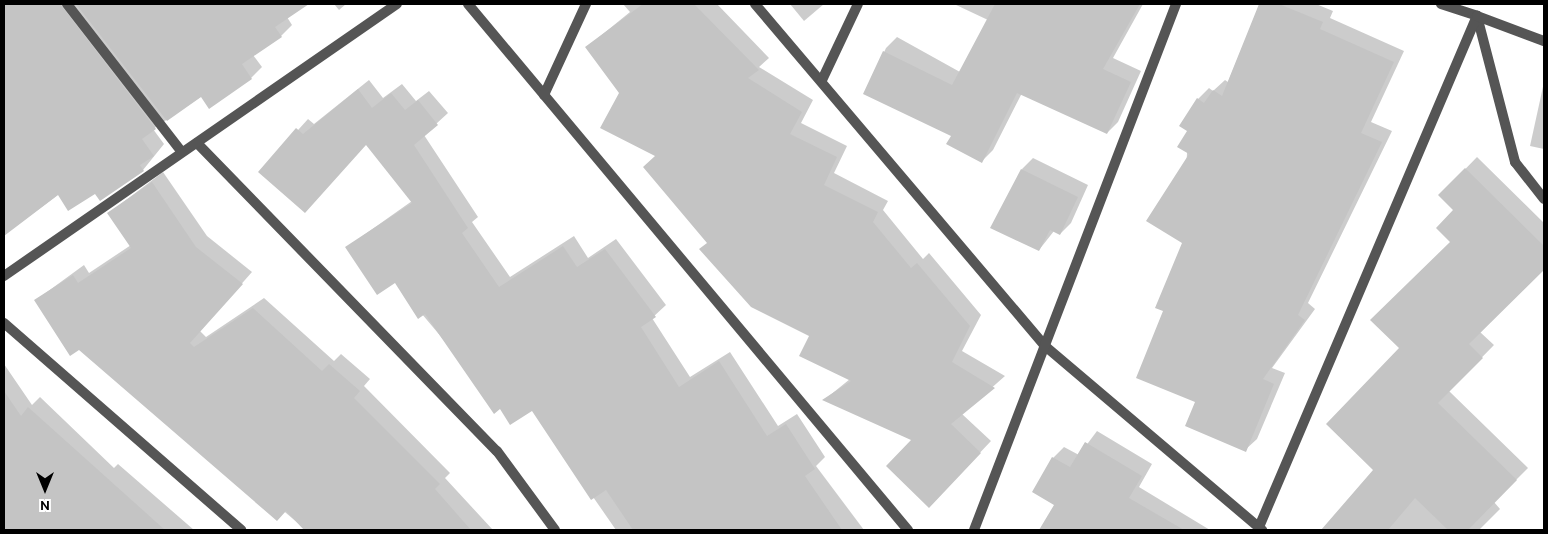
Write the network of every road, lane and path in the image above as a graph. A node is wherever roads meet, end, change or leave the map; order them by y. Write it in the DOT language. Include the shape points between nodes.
graph roads {
  1 [pos="67,4"];
  2 [pos="397,4"];
  3 [pos="468,4"];
  4 [pos="586,4"];
  5 [pos="755,4"];
  6 [pos="858,4"];
  7 [pos="1176,4"];
  8 [pos="1441,4"];
  9 [pos="1477,16"];
  10 [pos="1544,41"];
  11 [pos="822,80"];
  12 [pos="544,96"];
  13 [pos="197,143"];
  14 [pos="182,152"];
  15 [pos="1544,199"];
  16 [pos="4,276"];
  17 [pos="4,323"];
  18 [pos="1045,346"];
  19 [pos="1261,529"];
  20 [pos="241,530"];
  21 [pos="554,530"];
  22 [pos="908,530"];
  23 [pos="974,530"];
  1 -- 14 [label="street"];
  2 -- 13 [label="street"];
  3 -- 12 [label="street"];
  4 -- 12 [label="street"];
  5 -- 11 [label="street"];
  6 -- 11 [label="street"];
  7 -- 18 [label="street"];
  8 -- 9 [label="street"];
  9 -- 10 [label="street"];
  9 -- 15 [label="street" via="1516,162"];
  9 -- 19 [label="street"];
  11 -- 18 [label="street"];
  12 -- 22 [label="street"];
  13 -- 14 [label="street"];
  13 -- 21 [label="street" via="497,451"];
  14 -- 16 [label="street"];
  17 -- 20 [label="street"];
  18 -- 19 [label="street"];
  18 -- 23 [label="street"];
}
